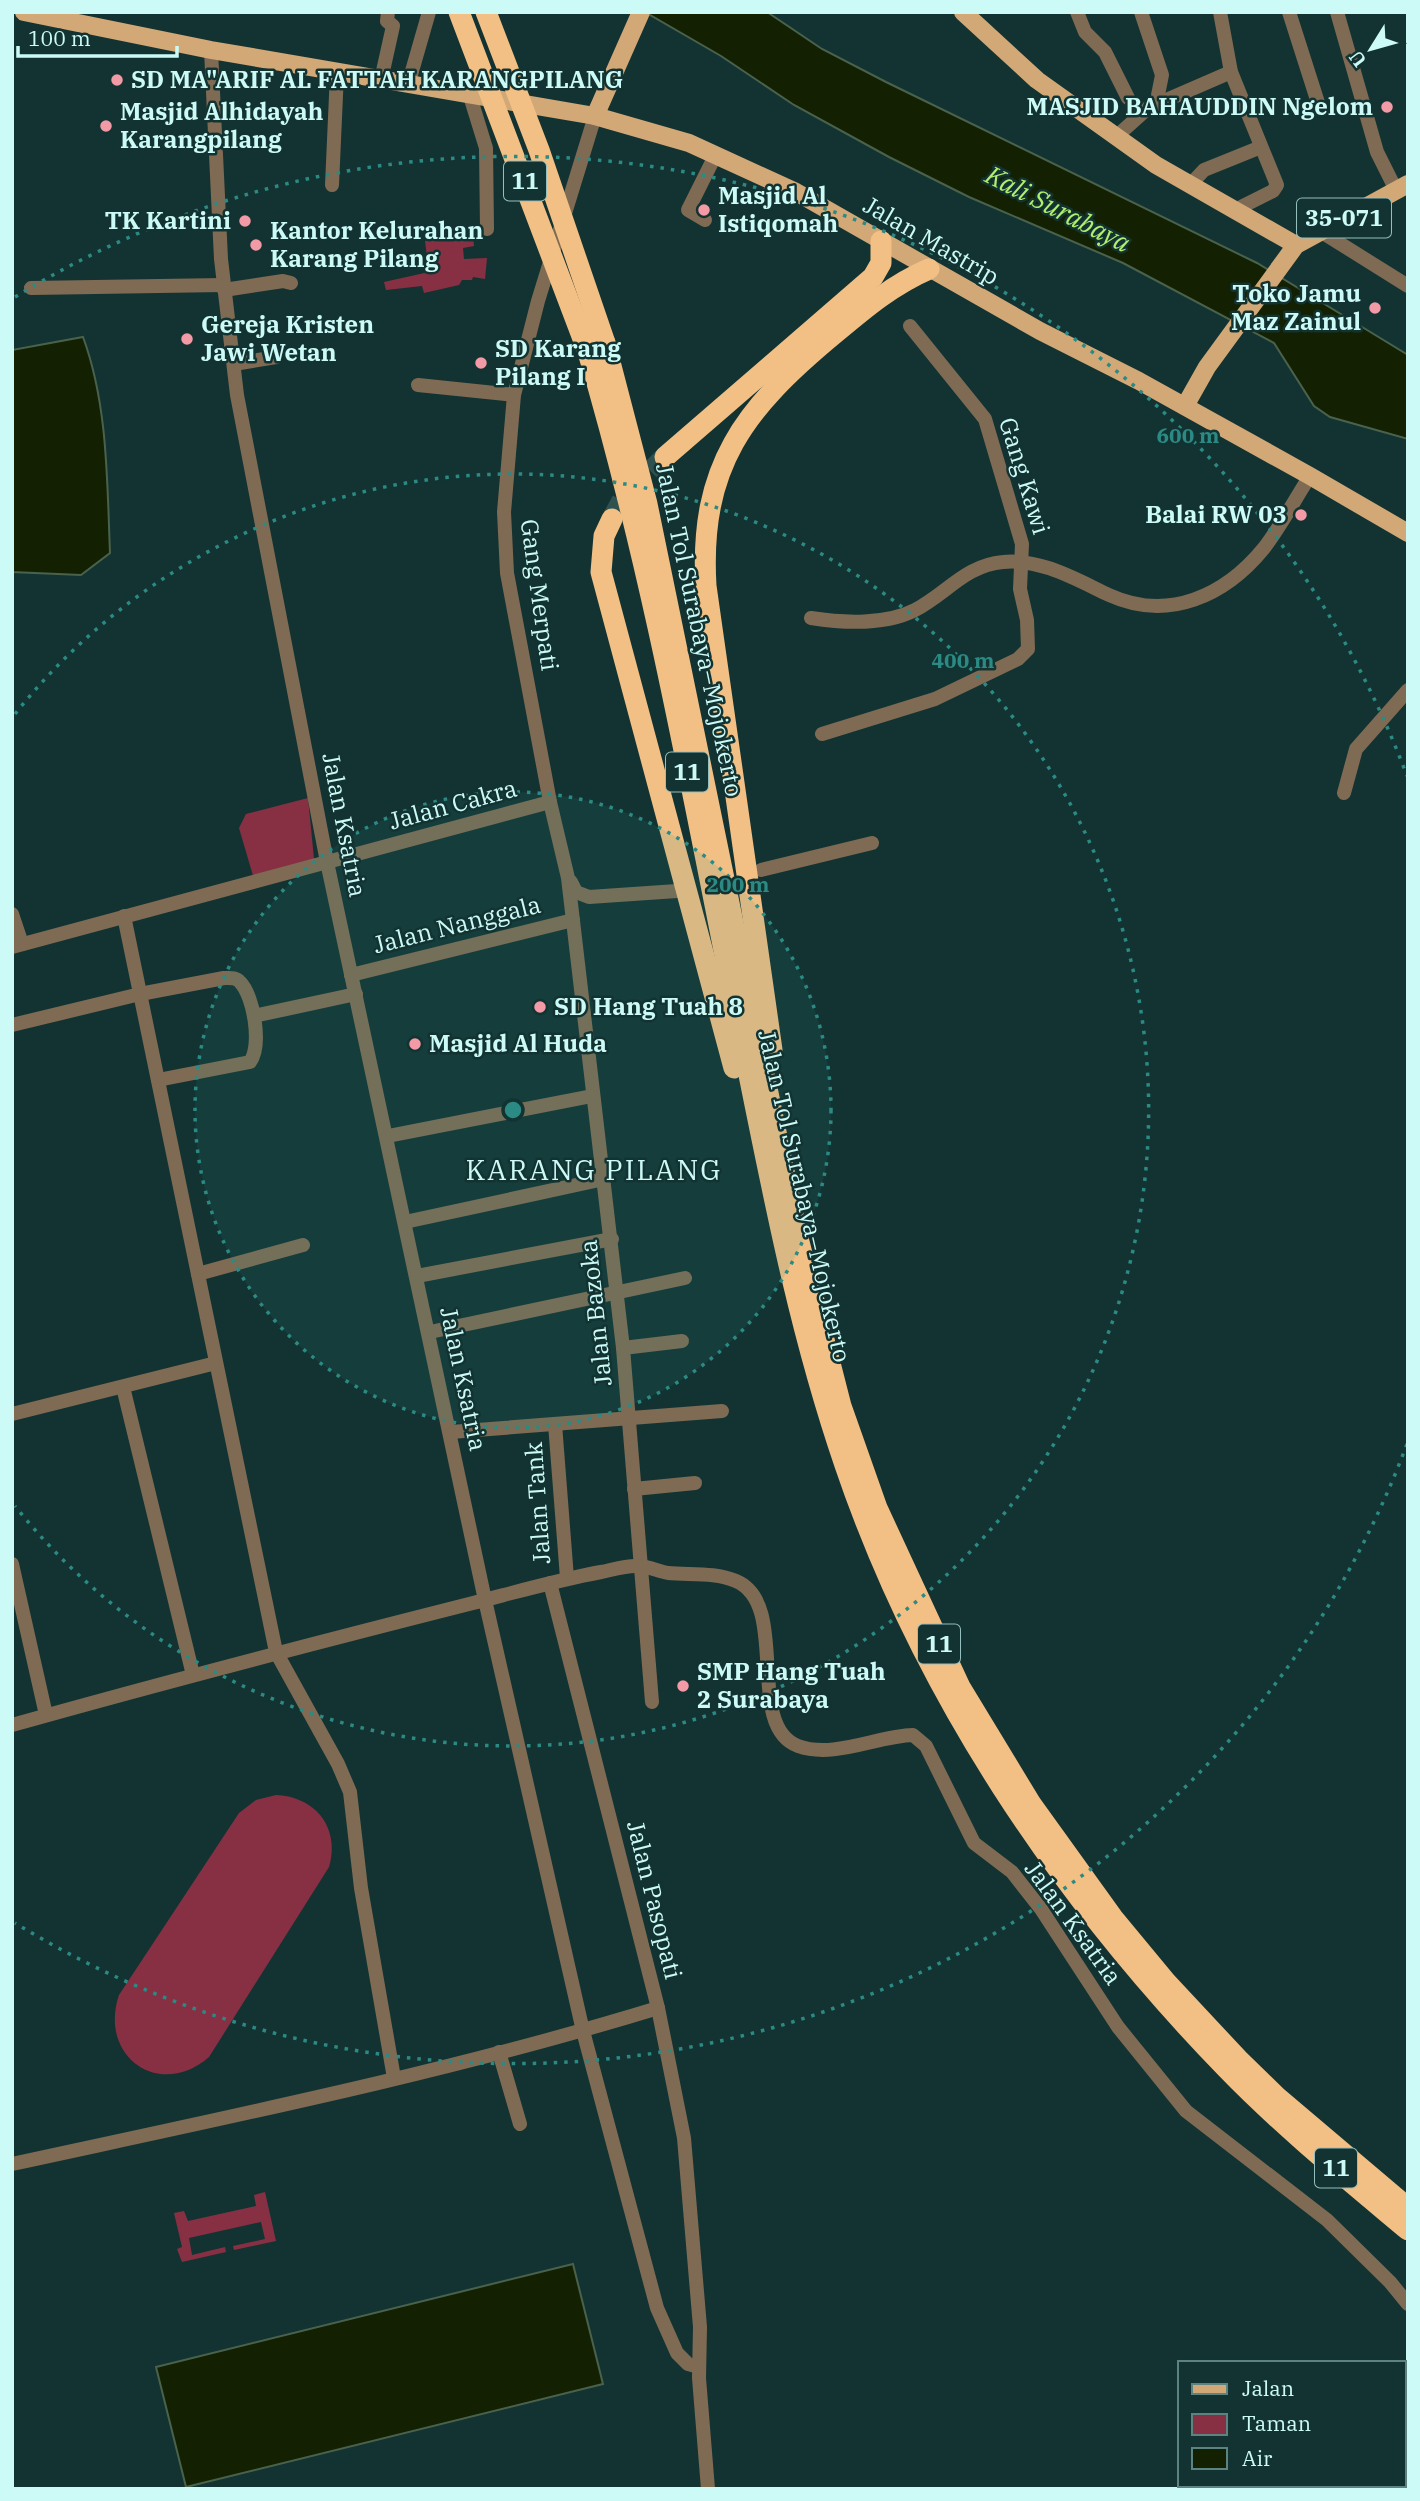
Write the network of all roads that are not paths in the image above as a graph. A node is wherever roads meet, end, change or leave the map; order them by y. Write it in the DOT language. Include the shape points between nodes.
graph roads {
  1 [pos="24,12"];
  2 [pos="388,12"];
  3 [pos="429,12"];
  4 [pos="459,12"];
  5 [pos="485,12"];
  6 [pos="641,12"];
  7 [pos="962,12"];
  8 [pos="1077,12"];
  9 [pos="1141,12"];
  10 [pos="1220,12"];
  11 [pos="1289,12"];
  12 [pos="1337,12"];
  13 [pos="211,50"];
  14 [pos="337,72"];
  15 [pos="1231,72"];
  16 [pos="381,80"];
  17 [pos="408,85"];
  18 [pos="469,93"];
  19 [pos="1128,98"];
  20 [pos="1160,102"];
  21 [pos="1320,109"];
  22 [pos="595,116"];
  23 [pos="1117,136"];
  24 [pos="1261,146"];
  25 [pos="716,153"];
  26 [pos="332,185"];
  27 [pos="1190,185"];
  28 [pos="1402,187"];
  29 [pos="1235,210"];
  30 [pos="705,220"];
  31 [pos="487,229"];
  32 [pos="1320,231"];
  33 [pos="881,241"];
  34 [pos="1291,251"];
  35 [pos="929,269"];
  36 [pos="291,283"];
  37 [pos="1408,286"];
  38 [pos="30,288"];
  39 [pos="224,288"];
  40 [pos="910,326"];
  41 [pos="596,348"];
  42 [pos="276,356"];
  43 [pos="234,364"];
  44 [pos="418,385"];
  45 [pos="514,395"];
  46 [pos="1185,406"];
  47 [pos="665,457"];
  48 [pos="1310,476"];
  49 [pos="612,519"];
  50 [pos="1408,533"];
  51 [pos="1020,562"];
  52 [pos="811,618"];
  53 [pos="1405,700"];
  54 [pos="822,734"];
  55 [pos="1344,793"];
  56 [pos="550,802"];
  57 [pos="872,842"];
  58 [pos="327,863"];
  59 [pos="761,870"];
  60 [pos="568,878"];
  61 [pos="677,891"];
  62 [pos="12,914"];
  63 [pos="124,916"];
  64 [pos="573,920"];
  65 [pos="17,945"];
  66 [pos="351,975"];
  67 [pos="140,994"];
  68 [pos="356,994"];
  69 [pos="254,1016"];
  70 [pos="12,1025"];
  71 [pos="158,1080"];
  72 [pos="592,1096"];
  73 [pos="388,1136"];
  74 [pos="782,1157"];
  75 [pos="604,1179"];
  76 [pos="773,1194"];
  77 [pos="405,1222"];
  78 [pos="612,1239"];
  79 [pos="303,1245"];
  80 [pos="198,1274"];
  81 [pos="417,1276"];
  82 [pos="685,1278"];
  83 [pos="617,1294"];
  84 [pos="430,1332"];
  85 [pos="682,1341"];
  86 [pos="623,1348"];
  87 [pos="216,1363"];
  88 [pos="123,1387"];
  89 [pos="722,1411"];
  90 [pos="12,1414"];
  91 [pos="630,1416"];
  92 [pos="555,1424"];
  93 [pos="451,1432"];
  94 [pos="695,1483"];
  95 [pos="634,1489"];
  96 [pos="12,1564"];
  97 [pos="639,1566"];
  98 [pos="567,1578"];
  99 [pos="550,1583"];
  100 [pos="485,1600"];
  101 [pos="276,1652"];
  102 [pos="193,1675"];
  103 [pos="652,1702"];
  104 [pos="46,1715"];
  105 [pos="12,1725"];
  106 [pos="658,2008"];
  107 [pos="583,2031"];
  108 [pos="499,2052"];
  109 [pos="1233,2064"];
  110 [pos="394,2078"];
  111 [pos="1271,2101"];
  112 [pos="520,2124"];
  113 [pos="12,2164"];
  114 [pos="1408,2208"];
  115 [pos="1408,2230"];
  116 [pos="1408,2304"];
  117 [pos="699,2367"];
  118 [pos="708,2489"];
  1 -- 13 [label="main road, Jalan Mastrip"];
  2 -- 16 [label="street" via="387,22 393,26"];
  3 -- 17 [label="street"];
  4 -- 41 [label="highway, Jalan Tol Surabaya–Mojokerto / 11, bridge"];
  5 -- 41 [label="highway, Jalan Tol Surabaya–Mojokerto / 11, bridge" via="539,150"];
  6 -- 22 [label="main road"];
  7 -- 23 [label="main road" via="1037,80"];
  8 -- 19 [label="street" via="1086,32 1105,52"];
  9 -- 20 [label="street" via="1162,75"];
  10 -- 15 [label="street"];
  11 -- 21 [label="street"];
  12 -- 28 [label="street" via="1377,152"];
  13 -- 14 [label="main road, Jalan Mastrip"];
  13 -- 39 [label="street, Jalan Ksatria"];
  14 -- 16 [label="main road, Jalan Mastrip"];
  14 -- 26 [label="street"];
  15 -- 20 [label="street"];
  15 -- 24 [label="street"];
  16 -- 17 [label="main road, Jalan Mastrip"];
  17 -- 18 [label="main road, Jalan Mastrip"];
  18 -- 22 [label="main road, Jalan Mastrip"];
  18 -- 31 [label="street" via="486,148"];
  20 -- 23 [label="street"];
  22 -- 25 [label="main road, Jalan Mastrip"];
  22 -- 45 [label="street, Gang Merpati"];
  23 -- 27 [label="main road"];
  24 -- 27 [label="street" via="1204,170"];
  24 -- 29 [label="street" via="1277,188"];
  25 -- 30 [label="street" via="688,210"];
  25 -- 33 [label="main road, Jalan Mastrip"];
  27 -- 29 [label="main road"];
  28 -- 32 [label="main road, 35-071"];
  29 -- 34 [label="main road"];
  32 -- 34 [label="main road, 35-071"];
  32 -- 37 [label="street"];
  33 -- 35 [label="main road, Jalan Mastrip"];
  33 -- 47 [label="highway" via="881,263 873,277"];
  34 -- 46 [label="main road, 35-071"];
  35 -- 46 [label="main road, Jalan Mastrip"];
  35 -- 74 [label="highway" via="889,288 769,391 726,454 709,508 706,586 770,1029"];
  36 -- 39 [label="street"];
  38 -- 39 [label="street"];
  39 -- 43 [label="street, Jalan Ksatria"];
  40 -- 51 [label="street, Gang Kawi" via="985,419 1022,544"];
  41 -- 74 [label="highway, Jalan Tol Surabaya–Mojokerto / 11" via="648,504"];
  41 -- 76 [label="highway, Jalan Tol Surabaya–Mojokerto / 11"];
  42 -- 43 [label="street"];
  43 -- 58 [label="street, Jalan Ksatria"];
  44 -- 45 [label="street"];
  45 -- 56 [label="street, Gang Merpati" via="506,461 504,542"];
  46 -- 48 [label="main road, Jalan Mastrip"];
  48 -- 50 [label="main road, Jalan Mastrip"];
  48 -- 51 [label="street" via="1264,547 1226,583 1188,603 1155,608 1132,604 1073,578"];
  49 -- 76 [label="highway" via="604,536 601,572 687,901"];
  51 -- 52 [label="street" via="980,566 896,618 834,622"];
  51 -- 54 [label="street, Gang Kawi" via="1029,642 1025,654 935,699"];
  53 -- 55 [label="street" via="1356,749"];
  56 -- 58 [label="street, Jalan Cakra"];
  56 -- 60 [label="street, Gang Merpati"];
  57 -- 59 [label="street"];
  58 -- 63 [label="street, Jalan Cakra"];
  58 -- 66 [label="street, Jalan Ksatria"];
  60 -- 61 [label="street" via="576,892 589,897"];
  60 -- 64 [label="street, Gang Merpati"];
  62 -- 65 [label="street"];
  63 -- 65 [label="street, Jalan Cakra"];
  63 -- 67 [label="street"];
  64 -- 66 [label="street, Jalan Nanggala"];
  64 -- 72 [label="street, Jalan Bazoka"];
  66 -- 68 [label="street, Jalan Ksatria"];
  67 -- 69 [label="street" via="234,978 241,982"];
  67 -- 70 [label="street"];
  67 -- 71 [label="street"];
  68 -- 69 [label="street"];
  68 -- 73 [label="street, Jalan Ksatria"];
  69 -- 71 [label="street" via="256,1054 250,1062"];
  71 -- 80 [label="street"];
  72 -- 73 [label="street"];
  72 -- 75 [label="street, Jalan Bazoka"];
  73 -- 77 [label="street, Jalan Ksatria"];
  74 -- 109 [label="highway, Jalan Tol Surabaya–Mojokerto / 11" via="841,1406 877,1508 960,1687 1031,1804 1113,1918"];
  75 -- 77 [label="street"];
  75 -- 78 [label="street, Jalan Bazoka"];
  76 -- 109 [label="highway, Jalan Tol Surabaya–Mojokerto / 11" via="813,1363 845,1468 898,1597 947,1696 1021,1817 1105,1934"];
  77 -- 81 [label="street, Jalan Ksatria"];
  78 -- 81 [label="street"];
  78 -- 83 [label="street, Jalan Bazoka"];
  79 -- 80 [label="street"];
  80 -- 87 [label="street"];
  81 -- 84 [label="street, Jalan Ksatria"];
  82 -- 83 [label="street"];
  83 -- 84 [label="street"];
  83 -- 86 [label="street, Jalan Bazoka"];
  84 -- 93 [label="street, Jalan Ksatria"];
  85 -- 86 [label="street"];
  86 -- 91 [label="street, Jalan Bazoka"];
  87 -- 88 [label="street"];
  87 -- 101 [label="street"];
  88 -- 90 [label="street"];
  88 -- 102 [label="street"];
  89 -- 91 [label="street"];
  91 -- 92 [label="street"];
  91 -- 95 [label="street, Jalan Bazoka"];
  92 -- 93 [label="street"];
  92 -- 98 [label="street, Jalan Tank"];
  93 -- 100 [label="street, Jalan Ksatria"];
  94 -- 95 [label="street"];
  95 -- 97 [label="street, Jalan Bazoka"];
  96 -- 104 [label="street"];
  97 -- 98 [label="street, Jalan Ksatria"];
  97 -- 103 [label="street, Jalan Bazoka"];
  97 -- 116 [label="street, Jalan Ksatria" via="722,1577 750,1590 764,1625 774,1711 786,1739 799,1746 830,1749 913,1735 926,1746 974,1843 1012,1872 1118,2027 1186,2111 1327,2220"];
  98 -- 99 [label="street, Jalan Ksatria"];
  99 -- 100 [label="street, Jalan Ksatria"];
  99 -- 106 [label="street, Jalan Pasopati"];
  100 -- 101 [label="street"];
  100 -- 107 [label="street, Jalan Ksatria"];
  101 -- 102 [label="street"];
  101 -- 110 [label="street" via="350,1792 361,1888"];
  102 -- 104 [label="street"];
  104 -- 105 [label="street"];
  106 -- 107 [label="street"];
  106 -- 117 [label="street, Jalan Pasopati" via="684,2138"];
  107 -- 108 [label="street"];
  107 -- 117 [label="street, Jalan Ksatria" via="657,2308 677,2353"];
  108 -- 110 [label="street"];
  108 -- 112 [label="street"];
  109 -- 111 [label="highway, Jalan Tol Surabaya–Mojokerto / 11"];
  110 -- 113 [label="street"];
  111 -- 114 [label="highway, Jalan Tol Surabaya–Mojokerto / 11"];
  111 -- 115 [label="highway, Jalan Tol Surabaya–Mojokerto / 11"];
  117 -- 118 [label="street, Jalan Pasopati"];
}
